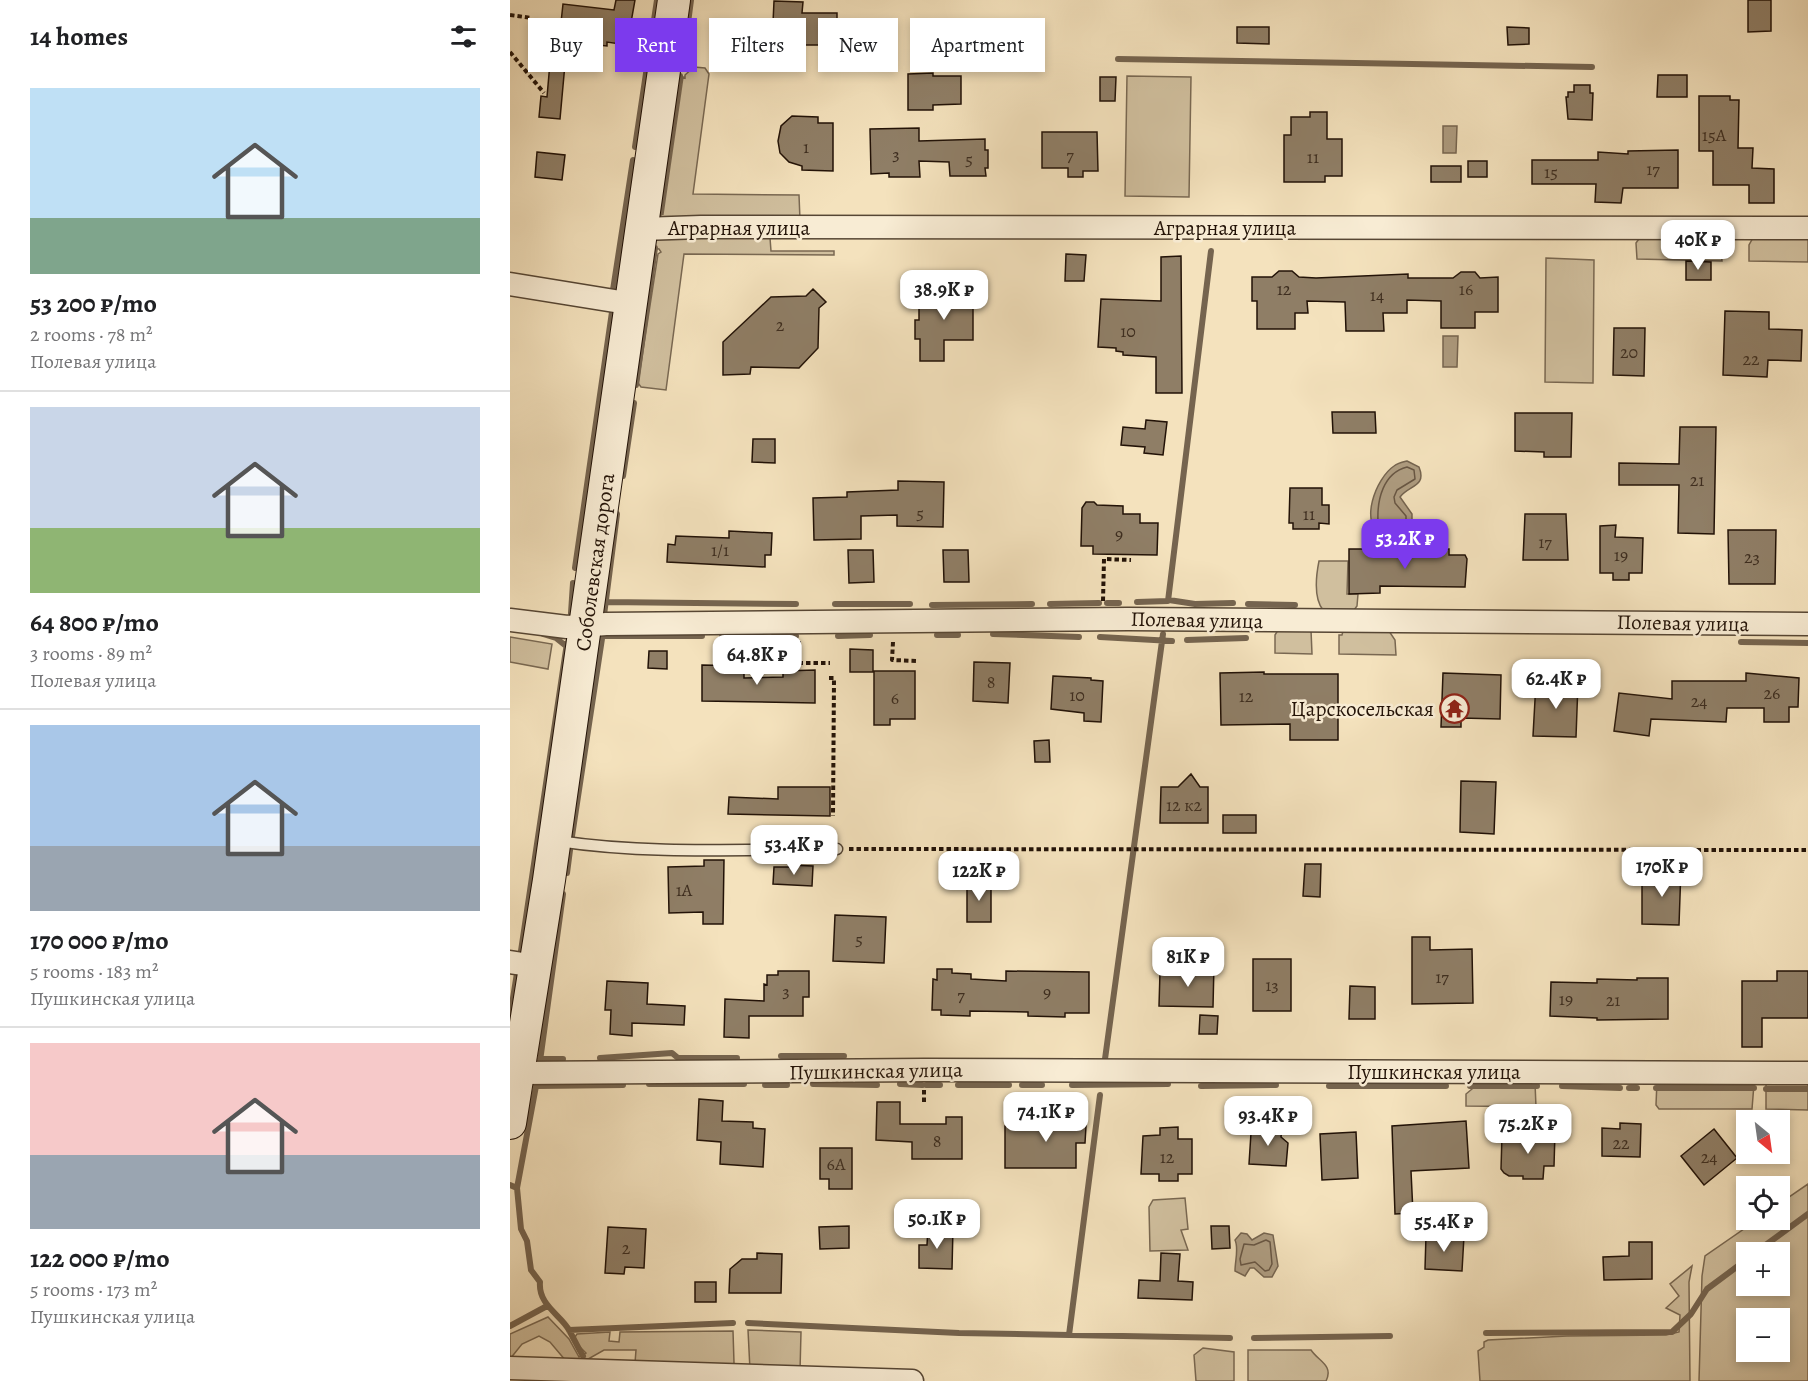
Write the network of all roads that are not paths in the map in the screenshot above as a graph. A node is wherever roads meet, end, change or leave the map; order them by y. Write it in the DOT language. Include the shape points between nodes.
graph roads {
  1 [pos="674,0"];
  2 [pos="1808,228"];
  3 [pos="642,229"];
  4 [pos="510,284"];
  5 [pos="633,304"];
  6 [pos="510,620"];
  7 [pos="1808,624"];
  8 [pos="586,626"];
  9 [pos="566,842"];
  10 [pos="837,849"];
  11 [pos="523,964"];
  12 [pos="520,1073"];
  13 [pos="1808,1073"];
  14 [pos="510,1123"];
  15 [pos="510,1368"];
  16 [pos="912,1381"];
  1 -- 3 [label="street, Соболевская дорога"];
  2 -- 3 [label="street, Аграрная улица"];
  3 -- 5 [label="street, Соболевская дорога"];
  4 -- 5 [label="street"];
  5 -- 8 [label="street, Соболевская дорога"];
  6 -- 8 [label="street, Полевая улица"];
  7 -- 8 [label="street, Полевая улица" via="1128,619"];
  8 -- 9 [label="street, Соболевская дорога"];
  9 -- 10 [label="lane" via="671,849"];
  9 -- 11 [label="street, Соболевская дорога"];
  11 -- 12 [label="street, Соболевская дорога"];
  12 -- 13 [label="street, Пушкинская улица"];
  12 -- 14 [label="street, Соболевская дорога"];
  15 -- 16 [label="street"];
}
